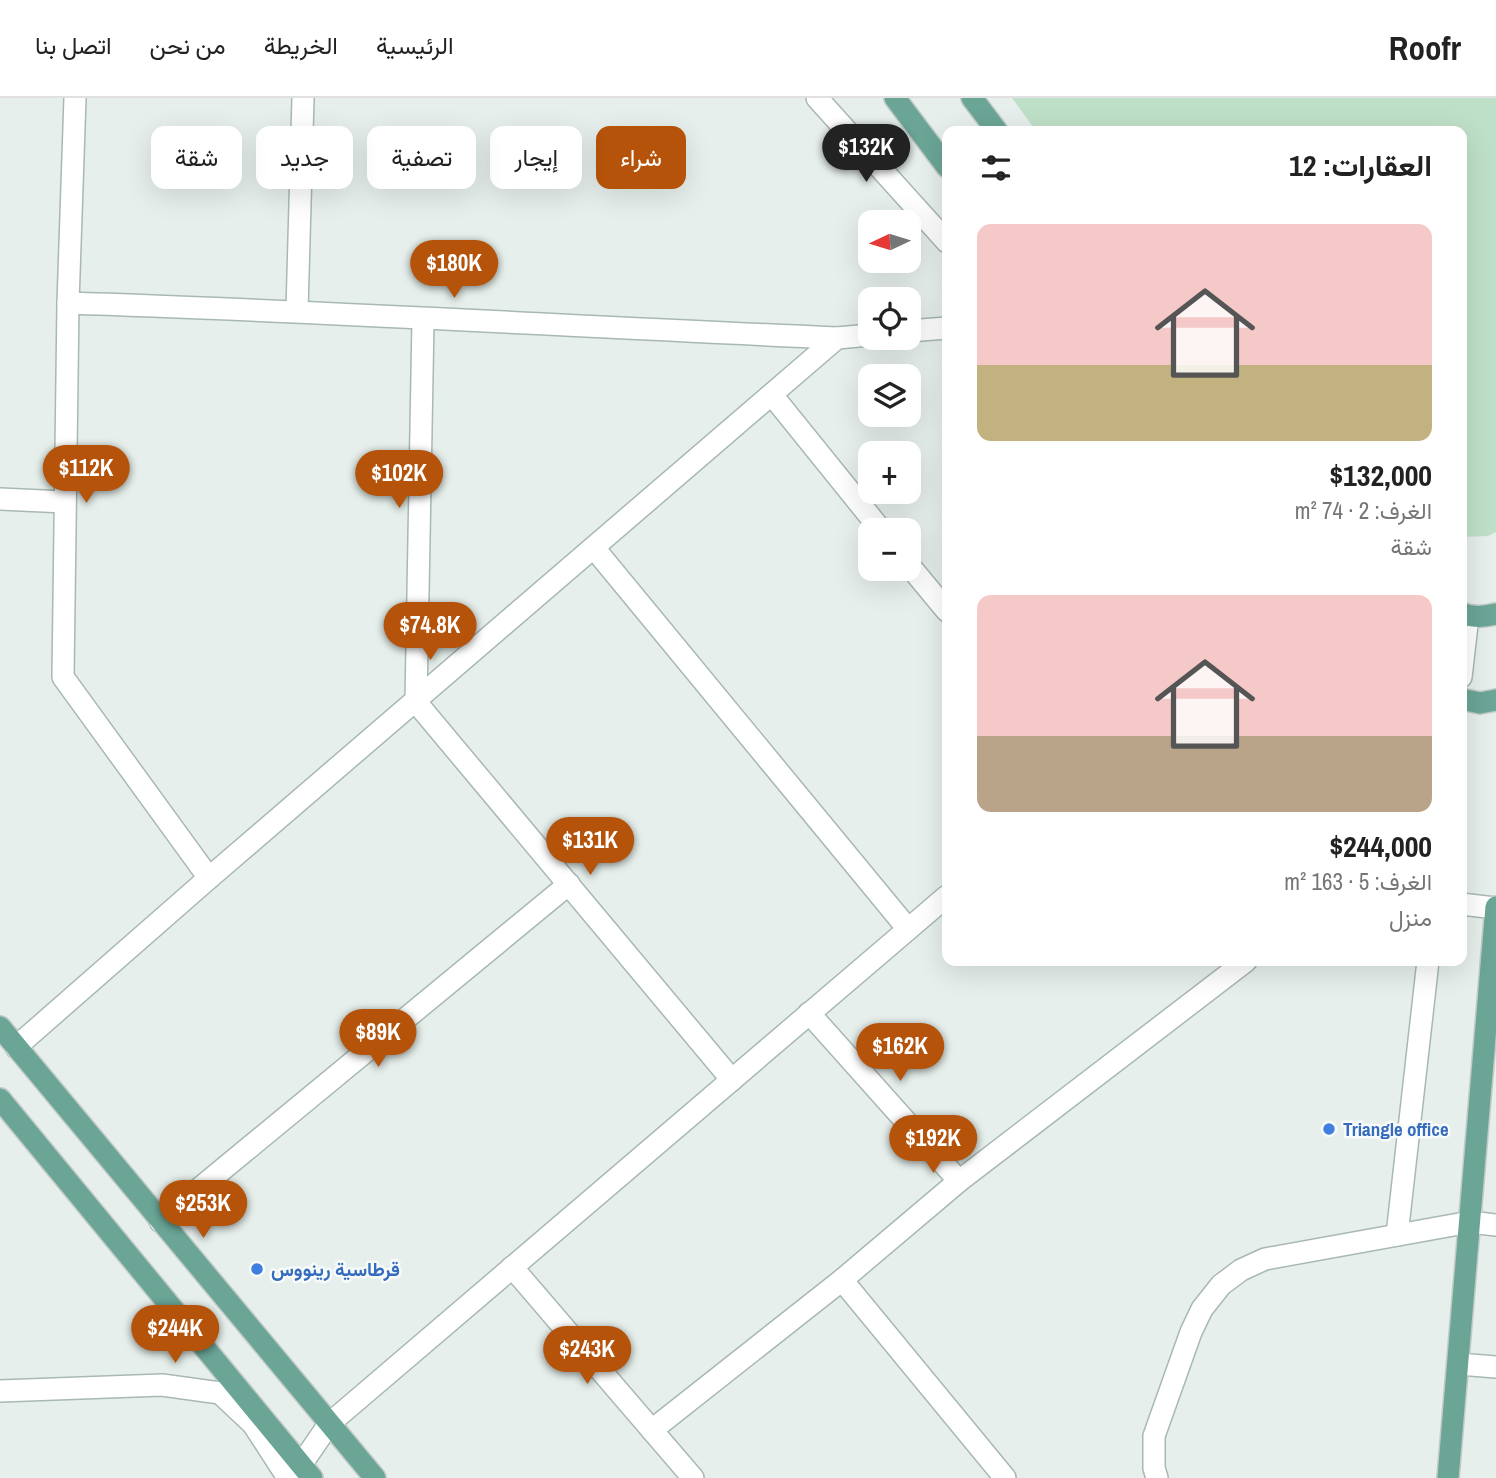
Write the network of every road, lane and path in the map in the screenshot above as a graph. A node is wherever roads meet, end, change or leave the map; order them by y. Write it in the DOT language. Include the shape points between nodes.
graph roads {
  1 [pos="75,98"];
  2 [pos="303,98"];
  3 [pos="817,98"];
  4 [pos="895,98"];
  5 [pos="972,98"];
  6 [pos="993,126"];
  7 [pos="942,160"];
  8 [pos="942,236"];
  9 [pos="68,303"];
  10 [pos="297,310"];
  11 [pos="423,320"];
  12 [pos="942,328"];
  13 [pos="921,330"];
  14 [pos="858,336"];
  15 [pos="838,338"];
  16 [pos="772,395"];
  17 [pos="0,499"];
  18 [pos="65,502"];
  19 [pos="871,518"];
  20 [pos="594,548"];
  21 [pos="921,580"];
  22 [pos="942,605"];
  23 [pos="1496,614"];
  24 [pos="1467,615"];
  25 [pos="1467,700"];
  26 [pos="1496,701"];
  27 [pos="416,702"];
  28 [pos="209,878"];
  29 [pos="569,884"];
  30 [pos="942,900"];
  31 [pos="1467,905"];
  32 [pos="1496,908"];
  33 [pos="908,929"];
  34 [pos="1239,966"];
  35 [pos="1428,966"];
  36 [pos="809,1013"];
  37 [pos="0,1027"];
  38 [pos="16,1047"];
  39 [pos="732,1080"];
  40 [pos="0,1099"];
  41 [pos="1488,1101"];
  42 [pos="958,1181"];
  43 [pos="160,1221"];
  44 [pos="1469,1222"];
  45 [pos="1496,1225"];
  46 [pos="1397,1236"];
  47 [pos="512,1267"];
  48 [pos="842,1280"];
  49 [pos="1459,1364"];
  50 [pos="1496,1367"];
  51 [pos="0,1391"];
  52 [pos="329,1424"];
  53 [pos="652,1430"];
  54 [pos="298,1475"];
  55 [pos="375,1478"];
  56 [pos="693,1478"];
  57 [pos="1005,1478"];
  58 [pos="1157,1478"];
  59 [pos="1448,1478"];
  1 -- 9 [label="street"];
  2 -- 10 [label="street"];
  3 -- 8 [label="street"];
  4 -- 7 [label="main road"];
  5 -- 6 [label="main road"];
  9 -- 10 [label="street"];
  9 -- 18 [label="street"];
  10 -- 11 [label="street"];
  11 -- 15 [label="street"];
  11 -- 27 [label="street"];
  12 -- 13 [label="street"];
  14 -- 15 [label="street"];
  15 -- 16 [label="street"];
  16 -- 19 [label="street"];
  16 -- 20 [label="street"];
  17 -- 18 [label="street"];
  18 -- 28 [label="street" via="63,677"];
  20 -- 27 [label="street"];
  20 -- 33 [label="street"];
  21 -- 22 [label="street"];
  23 -- 24 [label="main road"];
  25 -- 26 [label="main road"];
  27 -- 28 [label="street"];
  27 -- 29 [label="street"];
  28 -- 38 [label="street"];
  29 -- 39 [label="street"];
  29 -- 43 [label="street"];
  30 -- 33 [label="street"];
  31 -- 32 [label="street"];
  32 -- 41 [label="main road"];
  33 -- 36 [label="street"];
  34 -- 42 [label="street"];
  35 -- 46 [label="street"];
  36 -- 39 [label="street"];
  36 -- 42 [label="street"];
  37 -- 38 [label="main road"];
  38 -- 43 [label="main road"];
  39 -- 47 [label="street"];
  40 -- 54 [label="main road"];
  41 -- 44 [label="main road"];
  42 -- 48 [label="street"];
  43 -- 52 [label="main road"];
  44 -- 45 [label="street"];
  44 -- 46 [label="street"];
  44 -- 49 [label="main road"];
  46 -- 58 [label="street" via="1265,1259 1221,1285 1191,1332 1154,1436"];
  47 -- 52 [label="street"];
  47 -- 53 [label="street"];
  48 -- 53 [label="street"];
  48 -- 57 [label="street"];
  49 -- 50 [label="street"];
  49 -- 59 [label="main road"];
  51 -- 54 [label="street" via="162,1385 220,1393"];
  52 -- 54 [label="street"];
  52 -- 55 [label="main road"];
  53 -- 56 [label="street"];
}
